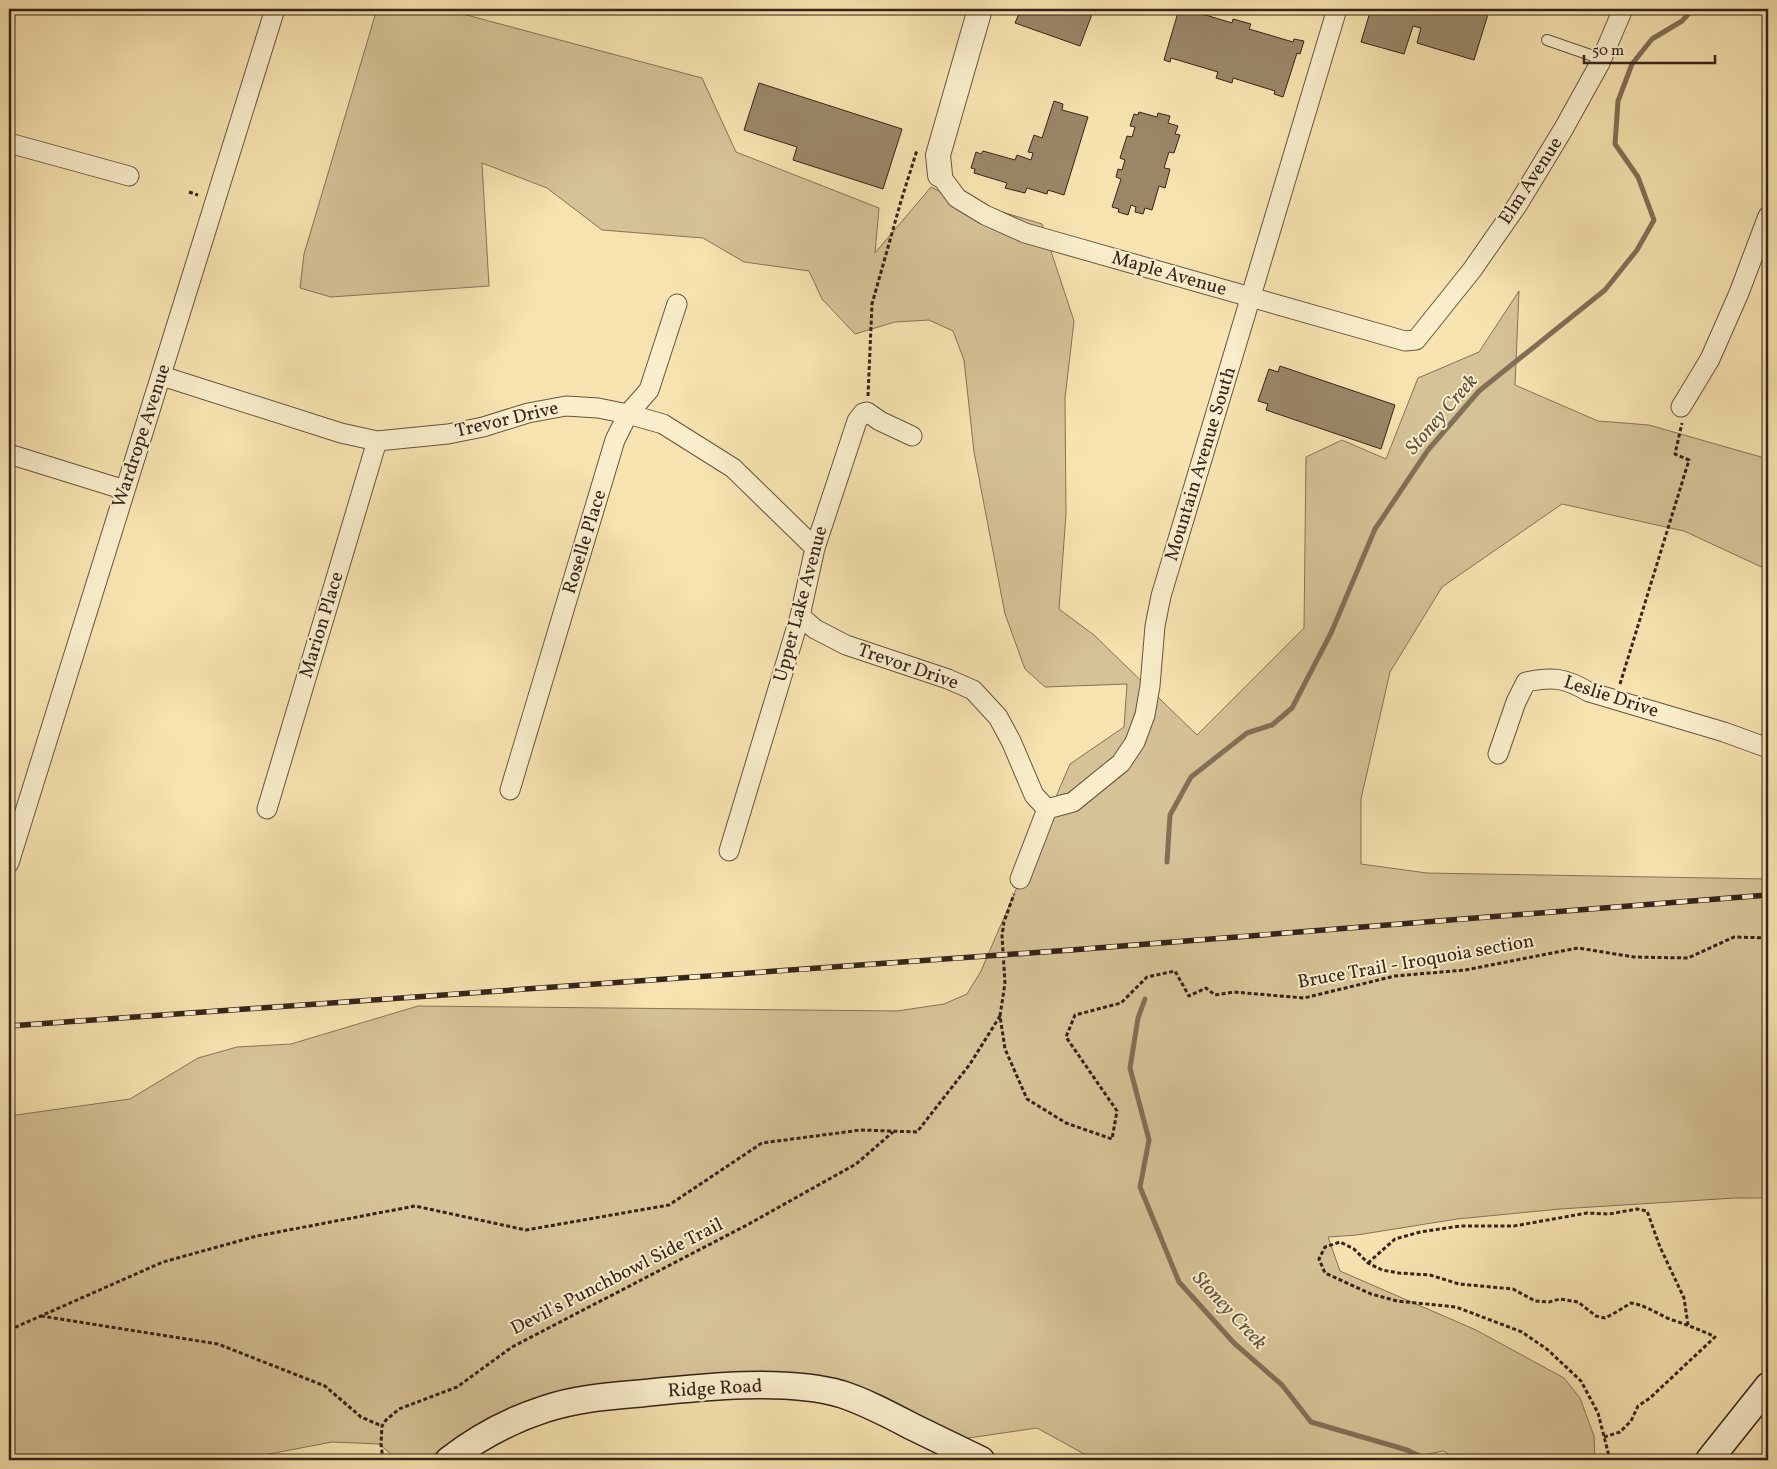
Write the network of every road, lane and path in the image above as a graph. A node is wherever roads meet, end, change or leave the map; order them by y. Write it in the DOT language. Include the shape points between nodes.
graph roads {
  1 [pos="275,9"];
  2 [pos="980,9"];
  3 [pos="1337,9"];
  4 [pos="1623,9"];
  5 [pos="1547,40"];
  6 [pos="1602,59"];
  7 [pos="9,143"];
  8 [pos="916,150"];
  9 [pos="940,175"];
  10 [pos="129,176"];
  11 [pos="190,192"];
  12 [pos="202,196"];
  13 [pos="1768,216"];
  14 [pos="1252,297"];
  15 [pos="676,304"];
  16 [pos="1416,340"];
  17 [pos="162,376"];
  18 [pos="1681,407"];
  19 [pos="867,412"];
  20 [pos="628,414"];
  21 [pos="912,436"];
  22 [pos="377,441"];
  23 [pos="9,454"];
  24 [pos="125,490"];
  25 [pos="815,548"];
  26 [pos="800,616"];
  27 [pos="1616,699"];
  28 [pos="1768,748"];
  29 [pos="1498,754"];
  30 [pos="510,790"];
  31 [pos="267,809"];
  32 [pos="1046,809"];
  33 [pos="730,851"];
  34 [pos="9,863"];
  35 [pos="1020,879"];
  36 [pos="1768,938"];
  37 [pos="1000,1016"];
  38 [pos="894,1132"];
  39 [pos="1368,1263"];
  40 [pos="40,1315"];
  41 [pos="1688,1326"];
  42 [pos="9,1330"];
  43 [pos="1768,1386"];
  44 [pos="382,1426"];
  45 [pos="1604,1437"];
  46 [pos="383,1460"];
  47 [pos="449,1460"];
  48 [pos="981,1460"];
  49 [pos="1610,1460"];
  50 [pos="1709,1460"];
  1 -- 17 [label="street, Wardrope Avenue"];
  2 -- 9 [label="street" via="938,155"];
  3 -- 14 [label="street, Mountain Avenue South"];
  4 -- 6 [label="street, Elm Avenue"];
  5 -- 6 [label="lane"];
  6 -- 16 [label="street, Elm Avenue" via="1518,204 1472,270"];
  7 -- 10 [label="street"];
  8 -- 19 [label="path" via="872,304"];
  9 -- 14 [label="street, Maple Avenue" via="957,198 1025,233"];
  11 -- 12 [label="path"];
  13 -- 18 [label="street" via="1710,359"];
  14 -- 16 [label="street, Maple Avenue" via="1405,340"];
  14 -- 32 [label="street, Mountain Avenue South" via="1161,596 1145,716 1136,742 1120,763 1073,802"];
  15 -- 20 [label="street, Roselle Place" via="650,390"];
  17 -- 22 [label="street, Trevor Drive" via="341,433"];
  17 -- 24 [label="street, Wardrope Avenue"];
  18 -- 27 [label="path" via="1682,428 1675,454 1689,460"];
  19 -- 21 [label="street"];
  19 -- 25 [label="street, Upper Lake Avenue" via="857,421"];
  20 -- 22 [label="street, Trevor Drive" via="566,406 448,434"];
  20 -- 25 [label="street, Trevor Drive" via="663,424 733,468"];
  20 -- 30 [label="street, Roselle Place" via="616,440"];
  22 -- 31 [label="street, Marion Place"];
  23 -- 24 [label="street"];
  24 -- 34 [label="street, Wardrope Avenue"];
  25 -- 26 [label="street, Upper Lake Avenue"];
  26 -- 32 [label="street, Trevor Drive" via="815,629 846,644 973,690 998,717 1034,796"];
  26 -- 33 [label="street, Upper Lake Avenue"];
  27 -- 28 [label="street, Leslie Drive"];
  27 -- 29 [label="street, Leslie Drive" via="1589,692 1570,681 1545,678 1526,682"];
  32 -- 35 [label="street"];
  35 -- 37 [label="path" via="1004,922 1005,983"];
  36 -- 37 [label="path, Bruce Trail - Iroquoia section" via="1734,937 1688,958 1634,957 1578,948 1465,970 1395,976 1304,998 1234,992 1215,995 1206,988 1189,996 1176,972 1147,977 1121,1003 1075,1014 1066,1037 1116,1111 1112,1139 1066,1123 1027,1100 1005,1049"];
  37 -- 38 [label="path" via="970,1064 917,1132"];
  38 -- 40 [label="path" via="861,1130 762,1142 669,1205 526,1230 415,1206 256,1236 163,1262"];
  38 -- 44 [label="path, Devil's Punchbowl Side Trail" via="856,1164 747,1225 512,1347 457,1387 399,1409"];
  39 -- 41 [label="path" via="1382,1270 1430,1275 1460,1284 1513,1289 1535,1301 1560,1299 1578,1302 1596,1316 1605,1318 1631,1302"];
  39 -- 41 [label="path" via="1395,1239 1420,1232 1460,1226 1514,1226 1637,1208 1647,1211 1650,1216 1660,1247 1684,1298"];
  39 -- 45 [label="path" via="1354,1249 1340,1242 1325,1247 1319,1259 1325,1273 1370,1294 1397,1301 1456,1308 1522,1332 1548,1350 1581,1381 1598,1413"];
  40 -- 42 [label="path"];
  40 -- 44 [label="path" via="218,1344 325,1386 361,1417"];
  41 -- 45 [label="path" via="1715,1336 1638,1406 1631,1422 1620,1432"];
  43 -- 50 [label="main road"];
  44 -- 46 [label="path" via="380,1444"];
  45 -- 49 [label="path"];
  47 -- 48 [label="main road, Ridge Road" via="502,1427 544,1409 569,1403 678,1390 764,1386 840,1394 873,1406"];
}
